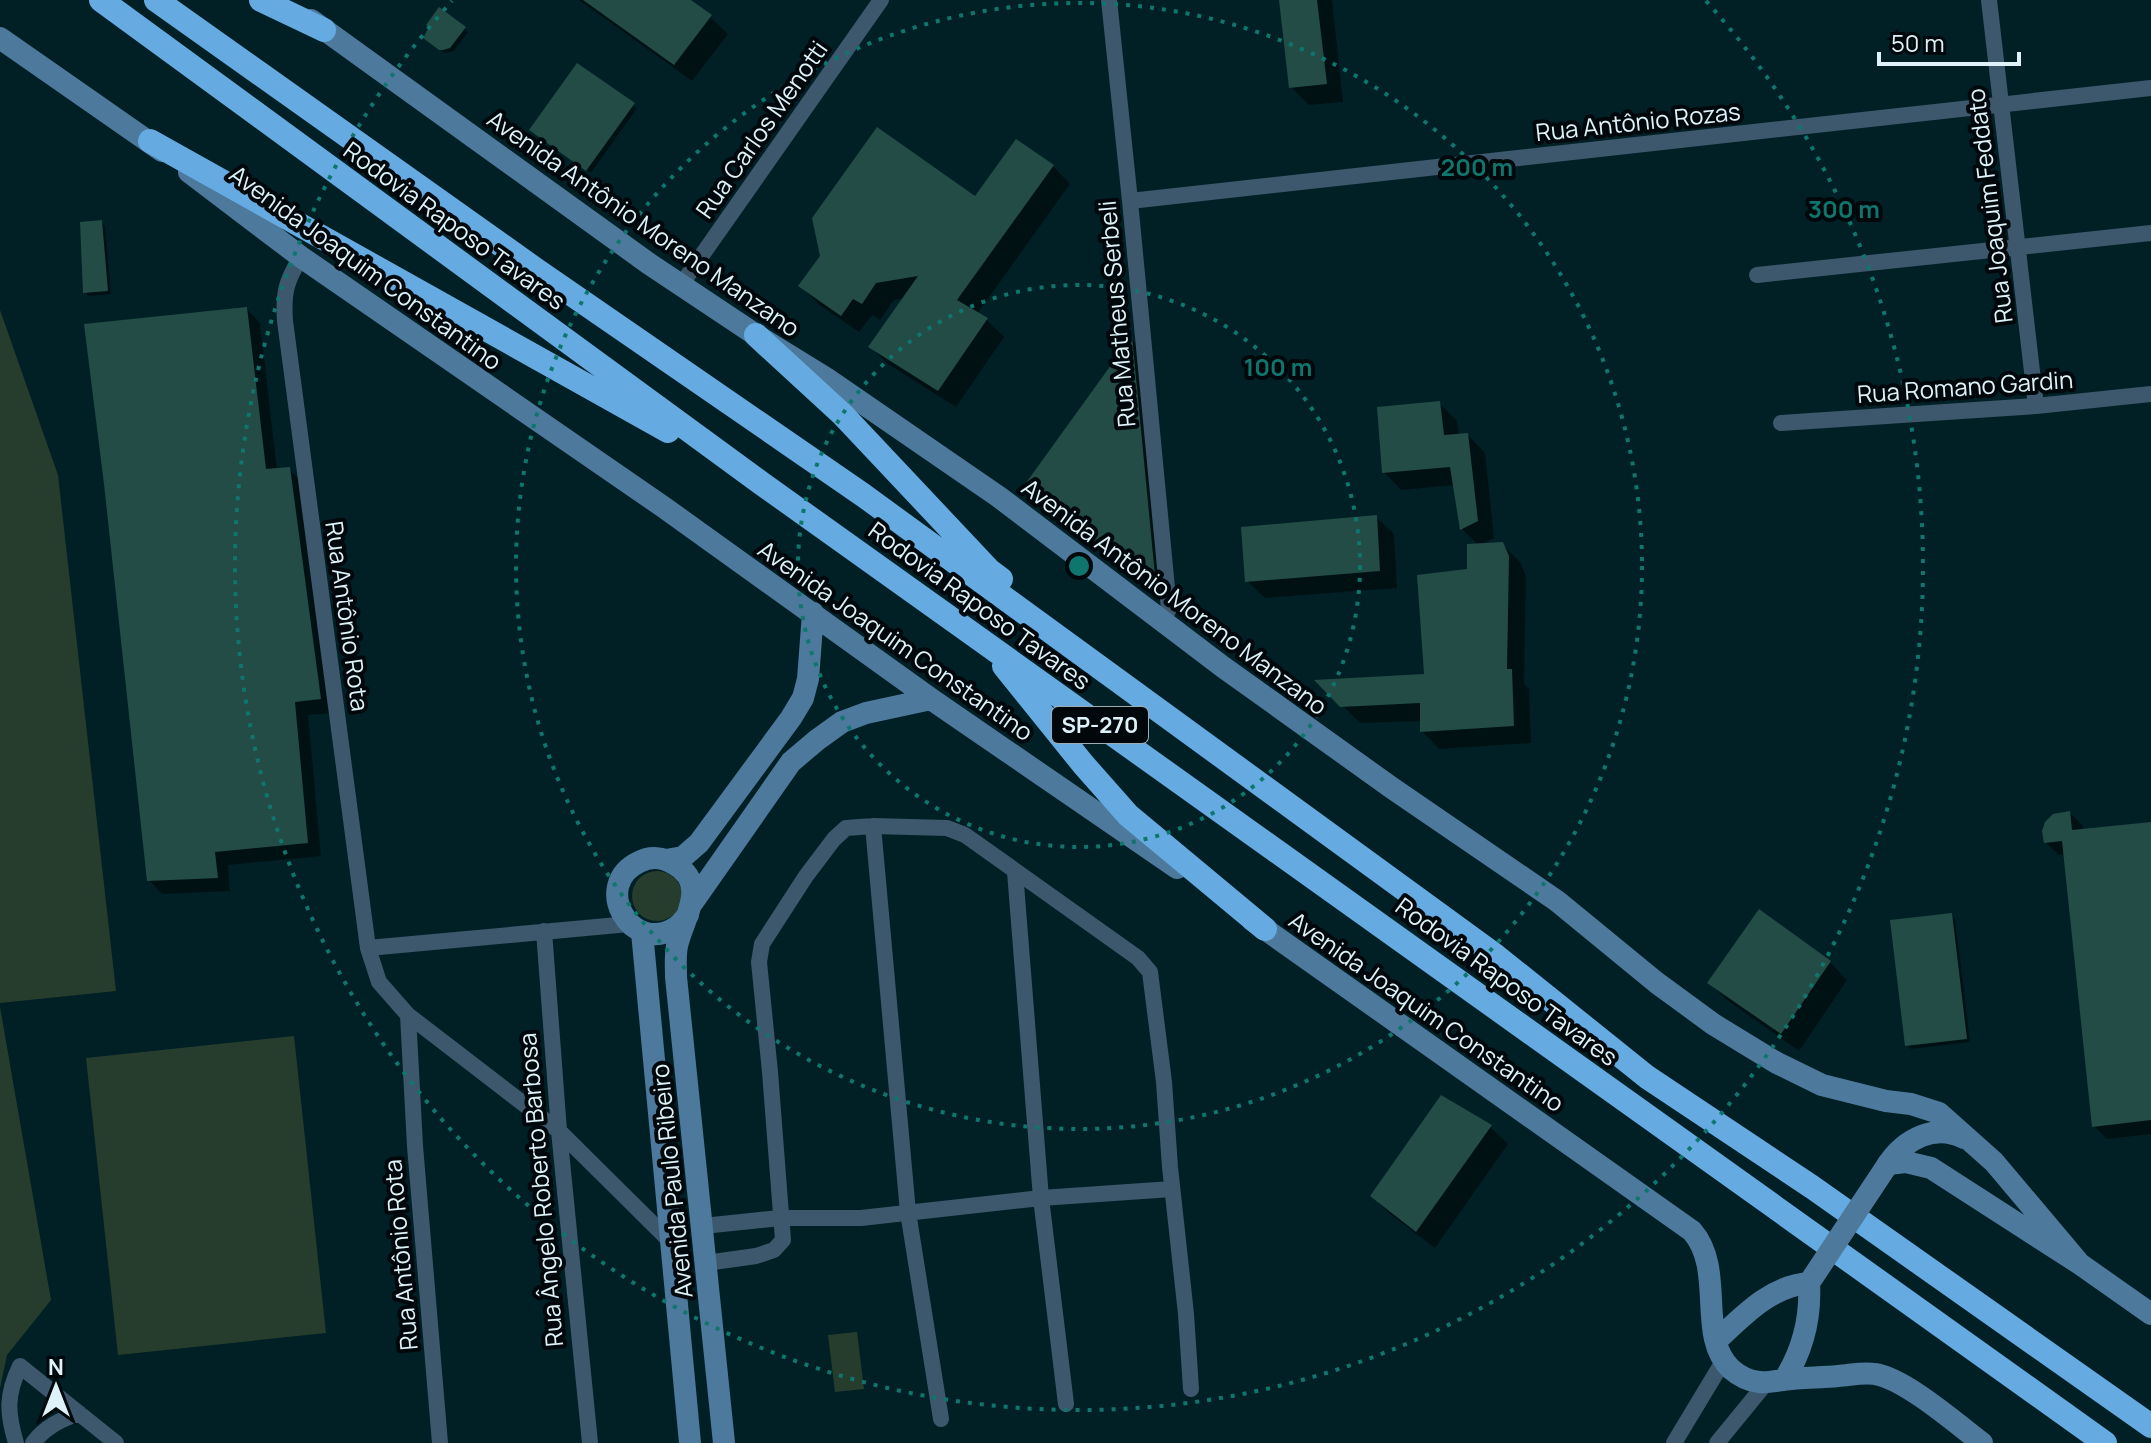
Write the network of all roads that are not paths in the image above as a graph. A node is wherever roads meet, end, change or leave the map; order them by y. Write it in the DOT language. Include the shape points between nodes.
graph roads {
  1 [pos="101,0"];
  2 [pos="156,0"];
  3 [pos="261,0"];
  4 [pos="285,0"];
  5 [pos="881,0"];
  6 [pos="1109,0"];
  7 [pos="1989,0"];
  8 [pos="324,30"];
  9 [pos="0,38"];
  10 [pos="2151,88"];
  11 [pos="2001,105"];
  12 [pos="150,141"];
  13 [pos="1130,201"];
  14 [pos="2151,233"];
  15 [pos="2018,247"];
  16 [pos="301,257"];
  17 [pos="1757,275"];
  18 [pos="681,285"];
  19 [pos="756,335"];
  20 [pos="2151,394"];
  21 [pos="2036,406"];
  22 [pos="1781,423"];
  23 [pos="761,483"];
  24 [pos="813,613"];
  25 [pos="1162,622"];
  26 [pos="985,643"];
  27 [pos="931,699"];
  28 [pos="1179,725"];
  29 [pos="873,826"];
  30 [pos="666,860"];
  31 [pos="1015,872"];
  32 [pos="690,909"];
  33 [pos="635,928"];
  34 [pos="1265,929"];
  35 [pos="544,931"];
  36 [pos="368,948"];
  37 [pos="408,1015"];
  38 [pos="559,1131"];
  39 [pos="1968,1141"];
  40 [pos="1888,1164"];
  41 [pos="1172,1189"];
  42 [pos="1041,1198"];
  43 [pos="908,1212"];
  44 [pos="780,1218"];
  45 [pos="703,1226"];
  46 [pos="670,1241"];
  47 [pos="706,1263"];
  48 [pos="2080,1264"];
  49 [pos="1809,1283"];
  50 [pos="2151,1314"];
  51 [pos="1720,1350"];
  52 [pos="1775,1381"];
  53 [pos="1191,1389"];
  54 [pos="1066,1404"];
  55 [pos="79,1413"];
  56 [pos="941,1419"];
  57 [pos="2151,1426"];
  58 [pos="16,1443"];
  59 [pos="33,1443"];
  60 [pos="116,1443"];
  61 [pos="440,1443"];
  62 [pos="590,1443"];
  63 [pos="690,1443"];
  64 [pos="724,1443"];
  65 [pos="1674,1443"];
  66 [pos="1717,1443"];
  67 [pos="1982,1443"];
  68 [pos="2105,1443"];
  1 -- 23 [label="highway, Rodovia Raposo Tavares / SP-270"];
  2 -- 28 [label="highway, Rodovia Raposo Tavares / SP-270" via="863,495"];
  3 -- 8 [label="highway"];
  4 -- 8 [label="main road, Avenida Antônio Moreno Manzano"];
  5 -- 18 [label="street, Rua Carlos Menotti"];
  6 -- 13 [label="street, Rua Matheus Serbeli"];
  7 -- 11 [label="street, Rua Joaquim Feddato"];
  8 -- 18 [label="main road, Avenida Antônio Moreno Manzano"];
  9 -- 12 [label="main road, Avenida Joaquim Constantino"];
  10 -- 11 [label="street, Rua Antônio Rozas"];
  11 -- 13 [label="street, Rua Antônio Rozas"];
  11 -- 15 [label="street, Rua Joaquim Feddato"];
  12 -- 16 [label="main road, Avenida Joaquim Constantino"];
  12 -- 23 [label="highway"];
  13 -- 25 [label="street, Rua Matheus Serbeli" via="1169,609"];
  14 -- 15 [label="street"];
  15 -- 17 [label="street"];
  15 -- 21 [label="street, Rua Joaquim Feddato"];
  16 -- 24 [label="main road, Avenida Joaquim Constantino"];
  16 -- 36 [label="street, Rua Antônio Rota" via="283,296 285,321"];
  18 -- 19 [label="main road, Avenida Antônio Moreno Manzano"];
  19 -- 25 [label="main road, Avenida Antônio Moreno Manzano" via="999,497"];
  19 -- 28 [label="highway" via="843,415 989,570"];
  20 -- 21 [label="street, Rua Romano Gardin"];
  21 -- 22 [label="street, Rua Romano Gardin"];
  23 -- 26 [label="highway, Rodovia Raposo Tavares / SP-270"];
  24 -- 27 [label="main road, Avenida Joaquim Constantino"];
  24 -- 30 [label="main road" via="803,698 699,843 683,857"];
  25 -- 39 [label="main road, Avenida Antônio Moreno Manzano" via="1557,901 1713,1024 1822,1085 1939,1113"];
  26 -- 34 [label="highway" via="1128,815"];
  26 -- 68 [label="highway, Rodovia Raposo Tavares / SP-270"];
  27 -- 32 [label="main road, Avenida Paulo Ribeiro" via="842,722 791,762"];
  27 -- 34 [label="main road, Avenida Joaquim Constantino"];
  28 -- 57 [label="highway, Rodovia Raposo Tavares / SP-270" via="1496,956 1647,1077"];
  29 -- 31 [label="street" via="952,828"];
  29 -- 43 [label="street"];
  29 -- 44 [label="street" via="840,833 759,951"];
  30 -- 32 [label="main road" via="688,876 693,889"];
  30 -- 33 [label="main road" via="640,861 620,881 620,911"];
  31 -- 41 [label="street" via="1150,972"];
  31 -- 42 [label="street"];
  32 -- 33 [label="main road" via="676,928 659,934"];
  32 -- 45 [label="main road, Avenida Paulo Ribeiro" via="676,948 676,977"];
  33 -- 35 [label="street"];
  33 -- 46 [label="main road"];
  34 -- 51 [label="main road, Avenida Joaquim Constantino" via="1692,1231 1707,1257"];
  35 -- 36 [label="street"];
  35 -- 38 [label="street, Rua Ângelo Roberto Barbosa"];
  36 -- 37 [label="street, Rua Antônio Rota" via="379,982"];
  37 -- 38 [label="street"];
  37 -- 61 [label="street, Rua Antônio Rota"];
  38 -- 46 [label="street"];
  38 -- 62 [label="street, Rua Ângelo Roberto Barbosa"];
  39 -- 40 [label="main road" via="1954,1133 1921,1136"];
  39 -- 48 [label="main road, Avenida Antônio Moreno Manzano" via="1994,1162"];
  40 -- 48 [label="main road, Avenida Antônio Moreno Manzano" via="1931,1168"];
  40 -- 49 [label="main road, bridge"];
  41 -- 42 [label="street"];
  41 -- 53 [label="street"];
  42 -- 43 [label="street"];
  42 -- 54 [label="street"];
  43 -- 44 [label="street"];
  43 -- 56 [label="street"];
  44 -- 45 [label="street"];
  44 -- 47 [label="street" via="783,1240 774,1250"];
  45 -- 47 [label="main road, Avenida Paulo Ribeiro"];
  46 -- 63 [label="main road"];
  47 -- 64 [label="main road, Avenida Paulo Ribeiro"];
  48 -- 50 [label="main road, Avenida Antônio Moreno Manzano"];
  49 -- 51 [label="main road" via="1746,1311"];
  49 -- 52 [label="main road" via="1805,1333 1793,1365"];
  51 -- 52 [label="main road" via="1730,1368 1743,1377"];
  51 -- 65 [label="street"];
  52 -- 66 [label="street"];
  52 -- 67 [label="main road" via="1858,1373 1888,1377"];
  55 -- 58 [label="street" via="20,1366 9,1402"];
  55 -- 59 [label="street" via="45,1429"];
  55 -- 60 [label="street"];
}
